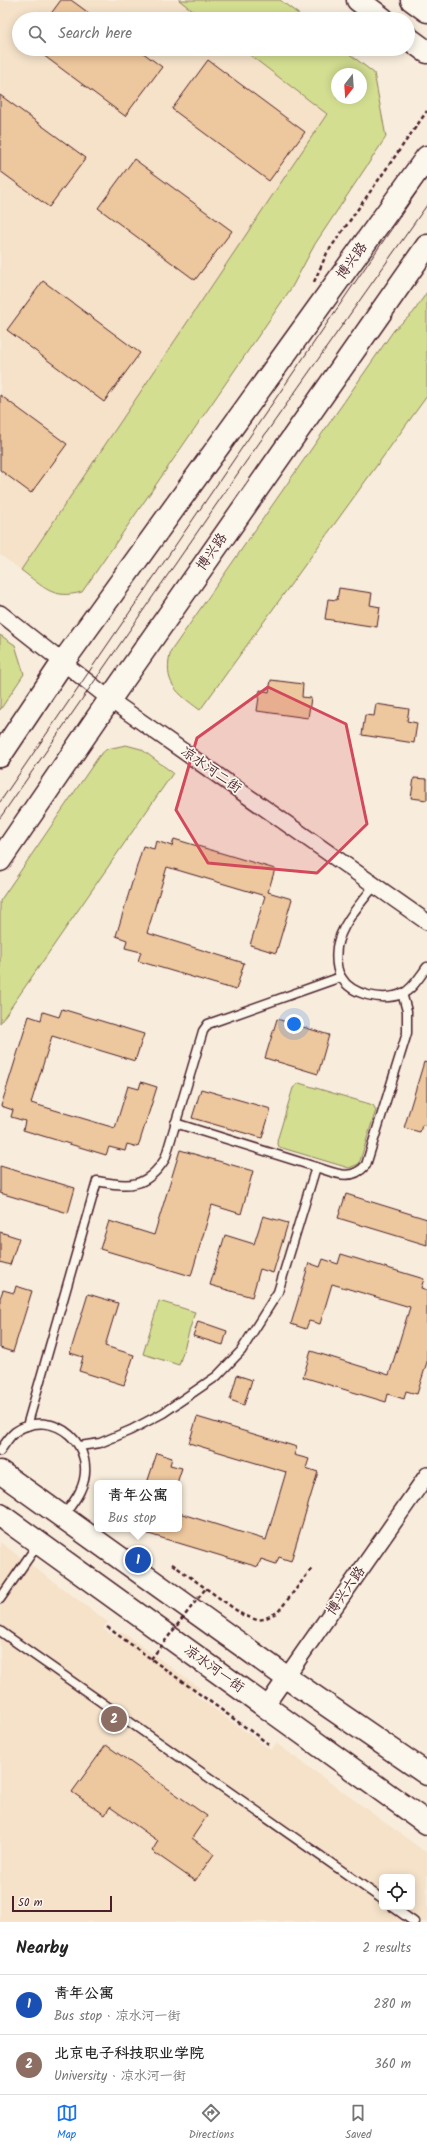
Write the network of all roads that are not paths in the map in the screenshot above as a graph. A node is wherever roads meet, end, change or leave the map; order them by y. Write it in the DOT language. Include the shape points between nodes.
graph roads {
  1 [pos="358,0"];
  2 [pos="412,0"];
  3 [pos="427,11"];
  4 [pos="374,12"];
  5 [pos="415,43"];
  6 [pos="427,52"];
  7 [pos="427,157"];
  8 [pos="427,246"];
  9 [pos="0,613"];
  10 [pos="63,662"];
  11 [pos="110,699"];
  12 [pos="0,756"];
  13 [pos="0,860"];
  14 [pos="375,885"];
  15 [pos="427,922"];
  16 [pos="427,967"];
  17 [pos="341,977"];
  18 [pos="402,994"];
  19 [pos="175,1124"];
  20 [pos="316,1167"];
  21 [pos="27,1426"];
  22 [pos="80,1446"];
  23 [pos="0,1451"];
  24 [pos="0,1472"];
  25 [pos="427,1475"];
  26 [pos="0,1515"];
  27 [pos="62,1517"];
  28 [pos="39,1543"];
  29 [pos="0,1599"];
  30 [pos="0,1632"];
  31 [pos="286,1677"];
  32 [pos="266,1706"];
  33 [pos="427,1774"];
  34 [pos="427,1823"];
  35 [pos="379,1897"];
  36 [pos="397,1910"];
  37 [pos="414,1922"];
  1 -- 4 [label="main road"];
  2 -- 3 [label="main road"];
  5 -- 6 [label="main road"];
  7 -- 10 [label="main road, 博兴路"];
  8 -- 11 [label="main road, 博兴路"];
  9 -- 10 [label="street, 凉水河二街"];
  10 -- 11 [label="street, 凉水河二街"];
  10 -- 12 [label="main road, 博兴路"];
  11 -- 13 [label="main road, 博兴路"];
  11 -- 14 [label="street, 凉水河二街"];
  14 -- 15 [label="street, 凉水河二街"];
  14 -- 17 [label="lane" via="342,932 337,947"];
  16 -- 18 [label="lane" via="415,983"];
  17 -- 18 [label="lane" via="353,989 368,995 383,997"];
  17 -- 19 [label="lane" via="208,1024 203,1031"];
  18 -- 20 [label="lane" via="407,1011 407,1033 366,1165 358,1173 350,1176"];
  19 -- 20 [label="lane"];
  19 -- 21 [label="lane" via="165,1158 159,1168 149,1176 137,1184 122,1186 97,1181"];
  20 -- 22 [label="lane" via="278,1292 241,1351 217,1376 162,1413 100,1443"];
  21 -- 22 [label="lane" via="45,1425 60,1429 72,1435"];
  21 -- 23 [label="lane" via="15,1433"];
  22 -- 27 [label="lane" via="84,1466 80,1491"];
  24 -- 27 [label="main road"];
  25 -- 31 [label="street, 博兴六路"];
  26 -- 28 [label="main road, 凉水河一街"];
  27 -- 31 [label="main road"];
  28 -- 29 [label="lane"];
  28 -- 32 [label="main road, 凉水河一街"];
  30 -- 35 [label="lane"];
  31 -- 32 [label="street, 博兴六路"];
  31 -- 33 [label="main road"];
  32 -- 34 [label="main road, 凉水河一街"];
  36 -- 37 [label="lane"];
}
